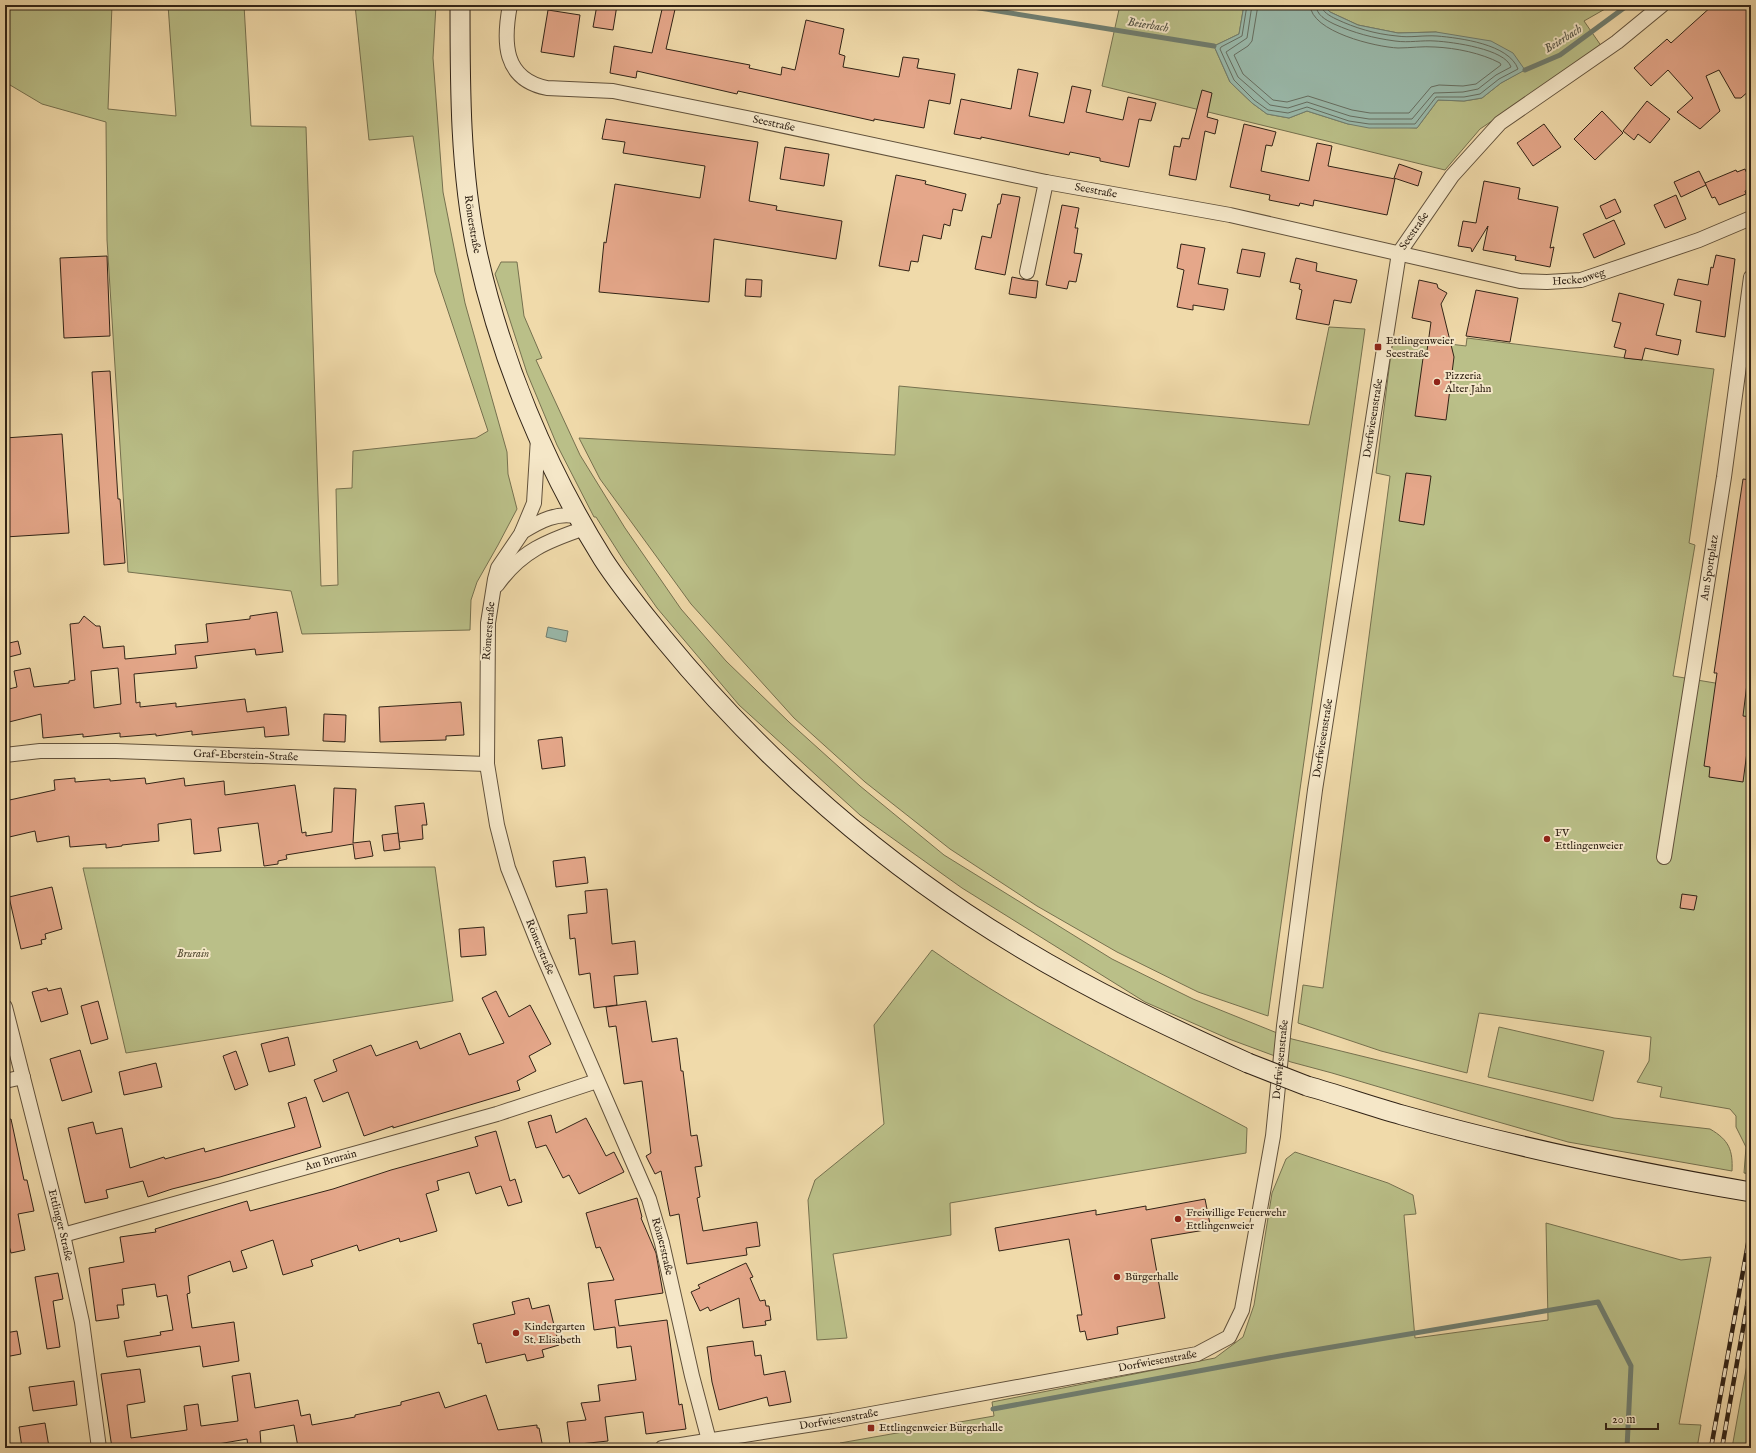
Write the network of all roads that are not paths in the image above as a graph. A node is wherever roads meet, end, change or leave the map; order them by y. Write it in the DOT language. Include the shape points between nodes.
graph roads {
  1 [pos="460,5"];
  2 [pos="510,5"];
  3 [pos="1662,5"];
  4 [pos="1046,182"];
  5 [pos="1751,218"];
  6 [pos="1399,253"];
  7 [pos="1027,272"];
  8 [pos="1751,277"];
  9 [pos="538,435"];
  10 [pos="582,522"];
  11 [pos="522,532"];
  12 [pos="493,593"];
  13 [pos="5,755"];
  14 [pos="487,764"];
  15 [pos="1664,857"];
  16 [pos="5,1007"];
  17 [pos="22,1077"];
  18 [pos="5,1081"];
  19 [pos="597,1081"];
  20 [pos="1751,1192"];
  21 [pos="63,1236"];
  22 [pos="710,1445"];
  23 [pos="99,1448"];
  24 [pos="662,1448"];
  1 -- 9 [label="main road, Römerstraße" via="460,100 469,204 477,250 490,304"];
  2 -- 4 [label="street, Seestraße" via="506,34 509,57 520,76 527,82 547,88 613,91"];
  3 -- 6 [label="street, Seestraße" via="1617,42 1500,123 1452,176"];
  4 -- 6 [label="street, Seestraße" via="1230,215"];
  4 -- 7 [label="street"];
  5 -- 6 [label="street, Heckenweg" via="1699,240 1581,280 1520,281"];
  6 -- 22 [label="street, Dorfwiesenstraße" via="1315,790 1284,1026 1274,1136 1242,1310 1229,1337 1197,1354"];
  8 -- 15 [label="street, Am Sportplatz" via="1724,477"];
  9 -- 10 [label="main road, Römerstraße"];
  9 -- 11 [label="street, Römerstraße" via="534,503"];
  10 -- 11 [label="street" via="568,514 559,514"];
  10 -- 12 [label="street" via="524,555 506,572"];
  10 -- 20 [label="main road, Römerstraße, bridge" via="610,568 699,682 773,757 891,859 1019,947 1136,1012 1248,1063 1307,1086 1485,1137"];
  11 -- 12 [label="street, Römerstraße" via="498,568"];
  12 -- 14 [label="street, Römerstraße" via="488,623"];
  13 -- 14 [label="street, Graf-Eberstein-Straße" via="40,751 116,751"];
  14 -- 19 [label="street, Römerstraße" via="497,825 508,868"];
  16 -- 17 [label="street, Ettlinger Straße"];
  17 -- 18 [label="street"];
  17 -- 21 [label="street, Ettlinger Straße"];
  19 -- 21 [label="street, Am Brurain" via="498,1114"];
  19 -- 22 [label="street, Römerstraße" via="649,1199 662,1243"];
  21 -- 23 [label="street, Ettlinger Straße" via="82,1322"];
  22 -- 24 [label="street, Dorfwiesenstraße"];
}
